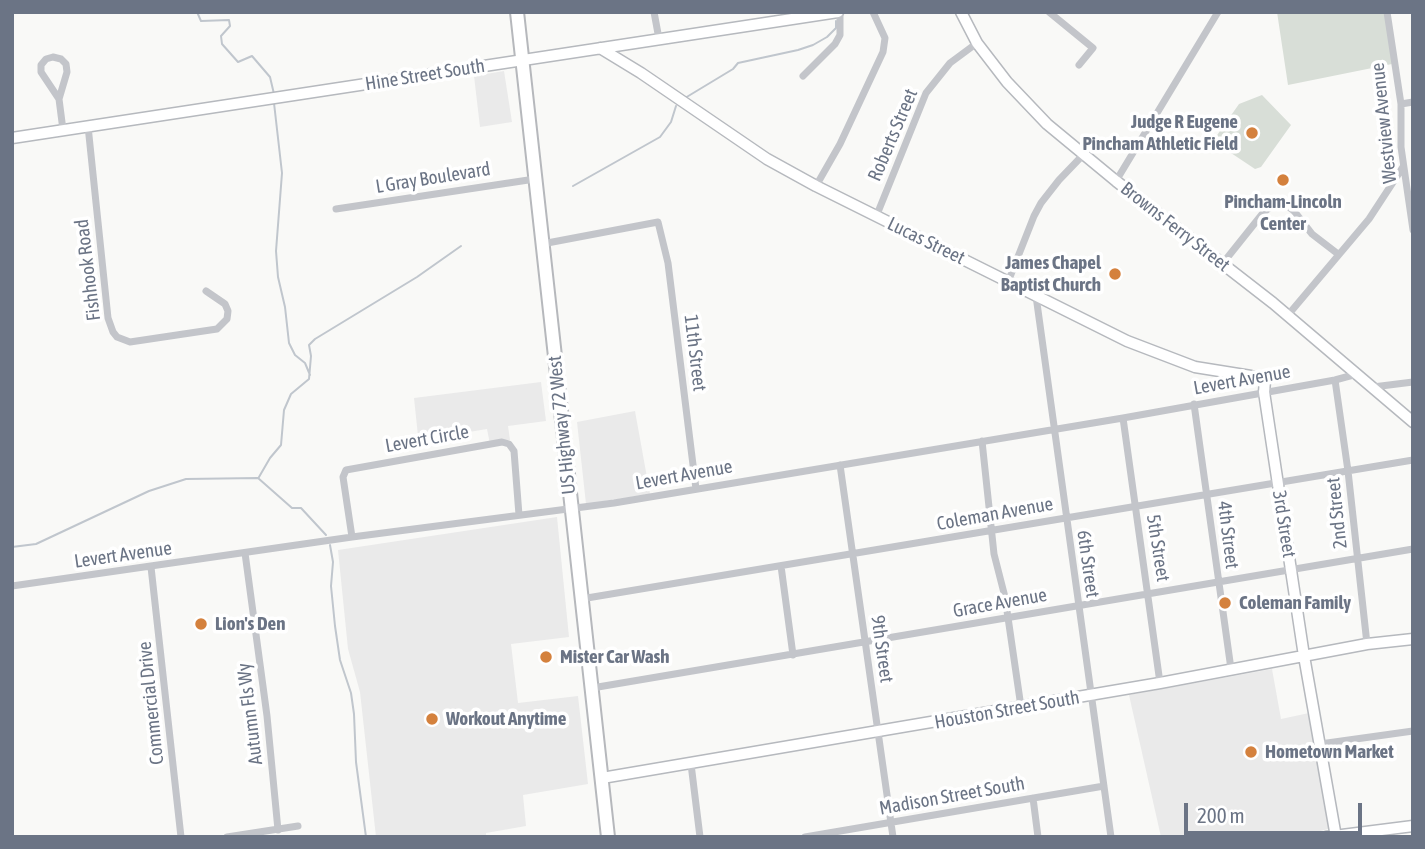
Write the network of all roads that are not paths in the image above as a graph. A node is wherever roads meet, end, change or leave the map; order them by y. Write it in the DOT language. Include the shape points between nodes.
graph roads {
  1 [pos="517,12"];
  2 [pos="654,12"];
  3 [pos="839,12"];
  4 [pos="873,12"];
  5 [pos="961,12"];
  6 [pos="1049,12"];
  7 [pos="1218,12"];
  8 [pos="1387,12"];
  9 [pos="659,39"];
  10 [pos="977,43"];
  11 [pos="600,48"];
  12 [pos="522,60"];
  13 [pos="1079,65"];
  14 [pos="803,76"];
  15 [pos="59,99"];
  16 [pos="1413,102"];
  17 [pos="1401,104"];
  18 [pos="88,126"];
  19 [pos="63,130"];
  20 [pos="12,138"];
  21 [pos="1083,155"];
  22 [pos="1403,167"];
  23 [pos="535,179"];
  24 [pos="1116,181"];
  25 [pos="816,186"];
  26 [pos="336,209"];
  27 [pos="876,217"];
  28 [pos="1413,230"];
  29 [pos="542,244"];
  30 [pos="1338,254"];
  31 [pos="1223,263"];
  32 [pos="1008,282"];
  33 [pos="206,291"];
  34 [pos="1036,296"];
  35 [pos="1287,315"];
  36 [pos="1357,373"];
  37 [pos="1335,380"];
  38 [pos="1413,382"];
  39 [pos="1373,387"];
  40 [pos="1264,391"];
  41 [pos="1194,404"];
  42 [pos="1123,418"];
  43 [pos="1413,422"];
  44 [pos="1054,430"];
  45 [pos="982,441"];
  46 [pos="1413,460"];
  47 [pos="840,465"];
  48 [pos="1348,471"];
  49 [pos="1277,482"];
  50 [pos="696,489"];
  51 [pos="1207,495"];
  52 [pos="1136,506"];
  53 [pos="571,508"];
  54 [pos="519,515"];
  55 [pos="1066,518"];
  56 [pos="993,531"];
  57 [pos="352,537"];
  58 [pos="1413,550"];
  59 [pos="245,553"];
  60 [pos="853,554"];
  61 [pos="1358,558"];
  62 [pos="781,566"];
  63 [pos="151,567"];
  64 [pos="1291,570"];
  65 [pos="1218,584"];
  66 [pos="12,586"];
  67 [pos="1149,593"];
  68 [pos="581,599"];
  69 [pos="1078,605"];
  70 [pos="1008,618"];
  71 [pos="1413,639"];
  72 [pos="864,643"];
  73 [pos="1367,644"];
  74 [pos="793,655"];
  75 [pos="1304,656"];
  76 [pos="1231,670"];
  77 [pos="1160,683"];
  78 [pos="592,688"];
  79 [pos="1093,695"];
  80 [pos="1021,707"];
  81 [pos="878,731"];
  82 [pos="1413,732"];
  83 [pos="1320,744"];
  84 [pos="691,764"];
  85 [pos="602,778"];
  86 [pos="1104,786"];
  87 [pos="1033,798"];
  88 [pos="891,822"];
  89 [pos="298,826"];
  90 [pos="1413,826"];
  91 [pos="278,830"];
  92 [pos="1333,836"];
  93 [pos="181,837"];
  94 [pos="228,837"];
  95 [pos="608,837"];
  96 [pos="700,837"];
  97 [pos="804,837"];
  98 [pos="893,837"];
  99 [pos="1038,837"];
  100 [pos="1111,837"];
  1 -- 12 [label="highway, US Highway 72 West"];
  2 -- 9 [label="street"];
  3 -- 9 [label="street, Hine Street South"];
  3 -- 14 [label="street" via="835,44"];
  4 -- 25 [label="street" via="883,31 883,52"];
  5 -- 10 [label="street, Browns Ferry Street"];
  6 -- 13 [label="street" via="1093,48"];
  7 -- 24 [label="street"];
  8 -- 17 [label="street, Westview Avenue"];
  9 -- 11 [label="street, Hine Street South"];
  10 -- 21 [label="street, Browns Ferry Street" via="1026,103"];
  10 -- 27 [label="street, Roberts Street" via="950,63 926,93"];
  11 -- 12 [label="street, Hine Street South"];
  11 -- 25 [label="street, Lucas Street" via="767,159"];
  12 -- 18 [label="street, Hine Street South"];
  12 -- 23 [label="highway, US Highway 72 West"];
  15 -- 15 [label="street" via="41,72 41,65 53,57 66,64"];
  15 -- 19 [label="street"];
  16 -- 17 [label="street"];
  17 -- 22 [label="street, Westview Avenue"];
  18 -- 19 [label="street, Hine Street South"];
  18 -- 33 [label="street, Fishhook Road" via="113,332 130,342 216,329 228,312 225,304"];
  19 -- 20 [label="street, Hine Street South"];
  21 -- 24 [label="street, Browns Ferry Street"];
  21 -- 32 [label="street" via="1041,204"];
  22 -- 28 [label="street, Westview Avenue"];
  22 -- 30 [label="street" via="1369,219"];
  23 -- 26 [label="street, L Gray Boulevard"];
  23 -- 29 [label="highway, US Highway 72 West"];
  24 -- 31 [label="street, Browns Ferry Street"];
  25 -- 27 [label="street, Lucas Street"];
  27 -- 32 [label="street, Lucas Street"];
  29 -- 50 [label="street, 11th Street" via="657,222 668,262"];
  29 -- 53 [label="highway, US Highway 72 West"];
  30 -- 31 [label="street" via="1312,234 1294,211 1275,203"];
  30 -- 35 [label="street"];
  31 -- 35 [label="street, Browns Ferry Street"];
  32 -- 34 [label="street, Lucas Street"];
  34 -- 40 [label="street, Lucas Street" via="1167,358 1260,379 1265,382"];
  34 -- 44 [label="street, 6th Street"];
  35 -- 36 [label="street, Browns Ferry Street"];
  36 -- 37 [label="street, Levert Avenue"];
  36 -- 39 [label="street, Browns Ferry Street"];
  37 -- 40 [label="street, Levert Avenue"];
  37 -- 48 [label="street, 2nd Street"];
  38 -- 39 [label="street"];
  39 -- 43 [label="street, Browns Ferry Street"];
  40 -- 41 [label="street, Levert Avenue"];
  40 -- 49 [label="street, 3rd Street"];
  41 -- 42 [label="street, Levert Avenue"];
  41 -- 51 [label="street, 4th Street"];
  42 -- 44 [label="street, Levert Avenue"];
  42 -- 52 [label="street, 5th Street"];
  44 -- 45 [label="street, Levert Avenue"];
  44 -- 55 [label="street, 6th Street"];
  45 -- 47 [label="street, Levert Avenue"];
  45 -- 56 [label="street"];
  46 -- 48 [label="street, Coleman Avenue"];
  47 -- 50 [label="street, Levert Avenue"];
  47 -- 60 [label="street, 9th Street"];
  48 -- 49 [label="street, Coleman Avenue"];
  48 -- 61 [label="street, 2nd Street"];
  49 -- 51 [label="street, Coleman Avenue"];
  49 -- 64 [label="street, 3rd Street"];
  50 -- 53 [label="street, Levert Avenue"];
  51 -- 52 [label="street, Coleman Avenue"];
  51 -- 65 [label="street, 4th Street"];
  52 -- 55 [label="street, Coleman Avenue"];
  52 -- 67 [label="street, 5th Street"];
  53 -- 54 [label="street, Levert Avenue"];
  53 -- 68 [label="highway, US Highway 72 West"];
  54 -- 57 [label="street, Levert Avenue"];
  54 -- 57 [label="street, Levert Circle" via="514,452 502,442 346,470 342,477"];
  55 -- 56 [label="street, Coleman Avenue"];
  55 -- 69 [label="street, 6th Street"];
  56 -- 60 [label="street, Coleman Avenue"];
  56 -- 70 [label="street"];
  57 -- 59 [label="street, Levert Avenue"];
  58 -- 61 [label="street, Grace Avenue"];
  59 -- 63 [label="street, Levert Avenue"];
  59 -- 91 [label="street, Autumn Fls Wy"];
  60 -- 62 [label="street, Coleman Avenue"];
  60 -- 72 [label="street, 9th Street"];
  61 -- 64 [label="street, Grace Avenue"];
  61 -- 73 [label="street, 2nd Street"];
  62 -- 68 [label="street, Coleman Avenue"];
  62 -- 74 [label="street"];
  63 -- 66 [label="street, Levert Avenue"];
  63 -- 93 [label="street, Commercial Drive"];
  64 -- 65 [label="street, Grace Avenue"];
  64 -- 75 [label="street, 3rd Street"];
  65 -- 67 [label="street, Grace Avenue"];
  65 -- 76 [label="street, 4th Street"];
  67 -- 69 [label="street, Grace Avenue"];
  67 -- 77 [label="street, 5th Street"];
  68 -- 78 [label="highway, US Highway 72 West"];
  69 -- 70 [label="street, Grace Avenue"];
  69 -- 79 [label="street, 6th Street"];
  70 -- 72 [label="street, Grace Avenue"];
  70 -- 80 [label="street"];
  71 -- 73 [label="street, Houston Street South"];
  72 -- 74 [label="street, Grace Avenue"];
  72 -- 81 [label="street, 9th Street"];
  73 -- 75 [label="street, Houston Street South"];
  74 -- 78 [label="street, Grace Avenue"];
  75 -- 76 [label="street, Houston Street South"];
  75 -- 83 [label="street, 3rd Street"];
  76 -- 77 [label="street, Houston Street South"];
  77 -- 79 [label="street, Houston Street South"];
  78 -- 85 [label="highway, US Highway 72 West"];
  79 -- 80 [label="street, Houston Street South"];
  79 -- 86 [label="street, 6th Street"];
  80 -- 81 [label="street, Houston Street South"];
  81 -- 84 [label="street, Houston Street South"];
  81 -- 88 [label="street, 9th Street"];
  82 -- 83 [label="street"];
  83 -- 92 [label="street, 3rd Street"];
  84 -- 85 [label="street, Houston Street South"];
  84 -- 96 [label="street"];
  85 -- 95 [label="highway, US Highway 72 West"];
  86 -- 87 [label="street, Madison Street South"];
  86 -- 100 [label="street, 6th Street"];
  87 -- 88 [label="street, Madison Street South"];
  87 -- 99 [label="street"];
  88 -- 97 [label="street, Madison Street South"];
  88 -- 98 [label="street, 9th Street"];
  89 -- 91 [label="street"];
  90 -- 92 [label="street"];
  91 -- 94 [label="street"];
}
